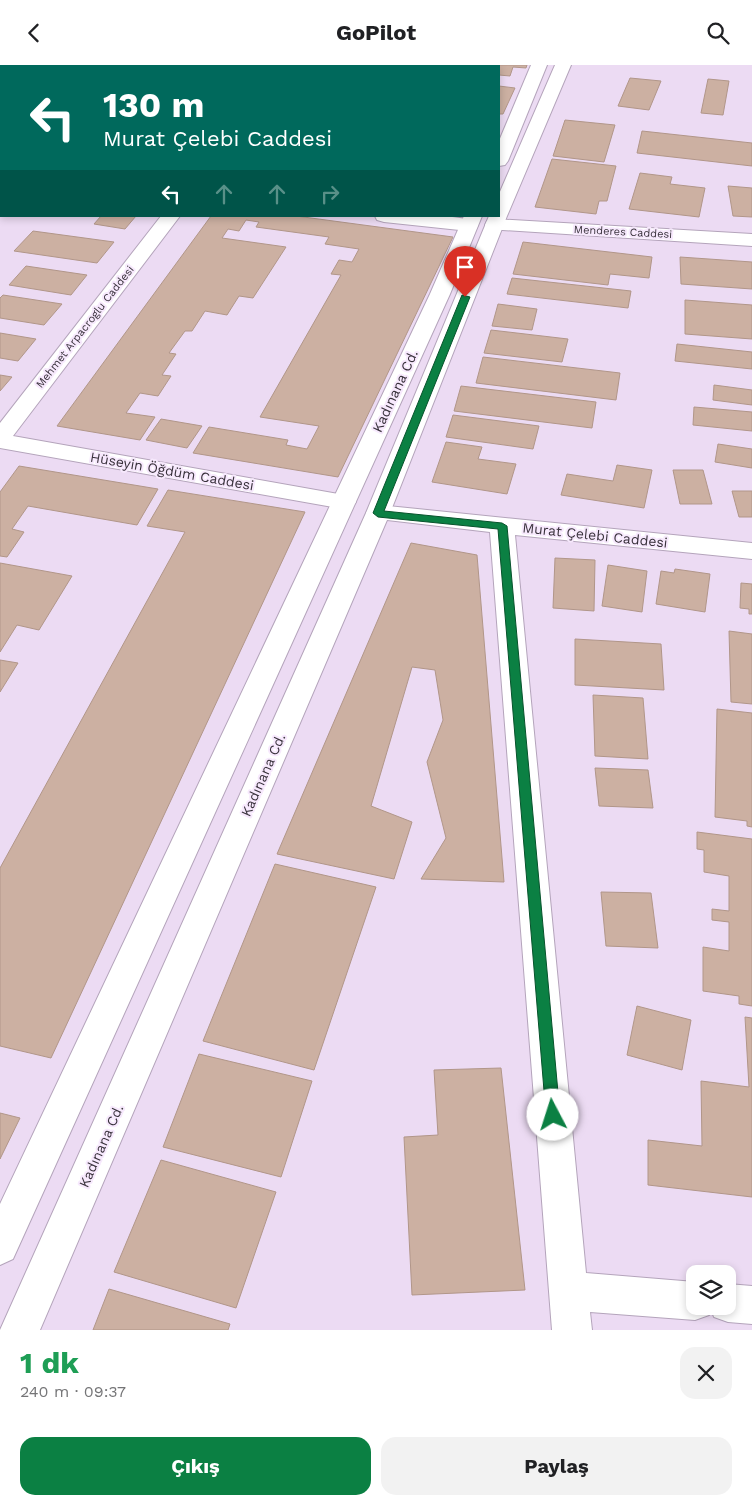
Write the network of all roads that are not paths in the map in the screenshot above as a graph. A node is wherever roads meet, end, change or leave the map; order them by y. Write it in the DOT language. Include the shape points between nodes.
graph roads {
  1 [pos="539,65"];
  2 [pos="563,65"];
  3 [pos="500,159"];
  4 [pos="500,193"];
  5 [pos="170,217"];
  6 [pos="418,217"];
  7 [pos="487,219"];
  8 [pos="752,240"];
  9 [pos="0,439"];
  10 [pos="344,502"];
  11 [pos="378,513"];
  12 [pos="502,526"];
  13 [pos="752,551"];
  14 [pos="0,1247"];
  15 [pos="568,1291"];
  16 [pos="686,1300"];
  17 [pos="736,1304"];
  18 [pos="752,1305"];
  19 [pos="20,1330"];
  20 [pos="572,1330"];
  1 -- 3 [label="street"];
  2 -- 4 [label="street, Kadınana Cd."];
  5 -- 9 [label="street, Mehmet Arpacroglu Caddesi"];
  6 -- 7 [label="street, Menderes Caddesi"];
  7 -- 8 [label="street, Menderes Caddesi"];
  7 -- 10 [label="street, Kadınana Cd." via="440,294"];
  7 -- 11 [label="street, Kadınana Cd."];
  9 -- 10 [label="street, Hüseyin Öğdüm Caddesi"];
  10 -- 14 [label="street, Kadınana Cd."];
  11 -- 12 [label="street, Murat Çelebi Caddesi"];
  11 -- 19 [label="street, Kadınana Cd."];
  12 -- 13 [label="street, Murat Çelebi Caddesi"];
  12 -- 15 [label="street"];
  15 -- 16 [label="street"];
  15 -- 20 [label="street"];
  17 -- 18 [label="street"];
}
